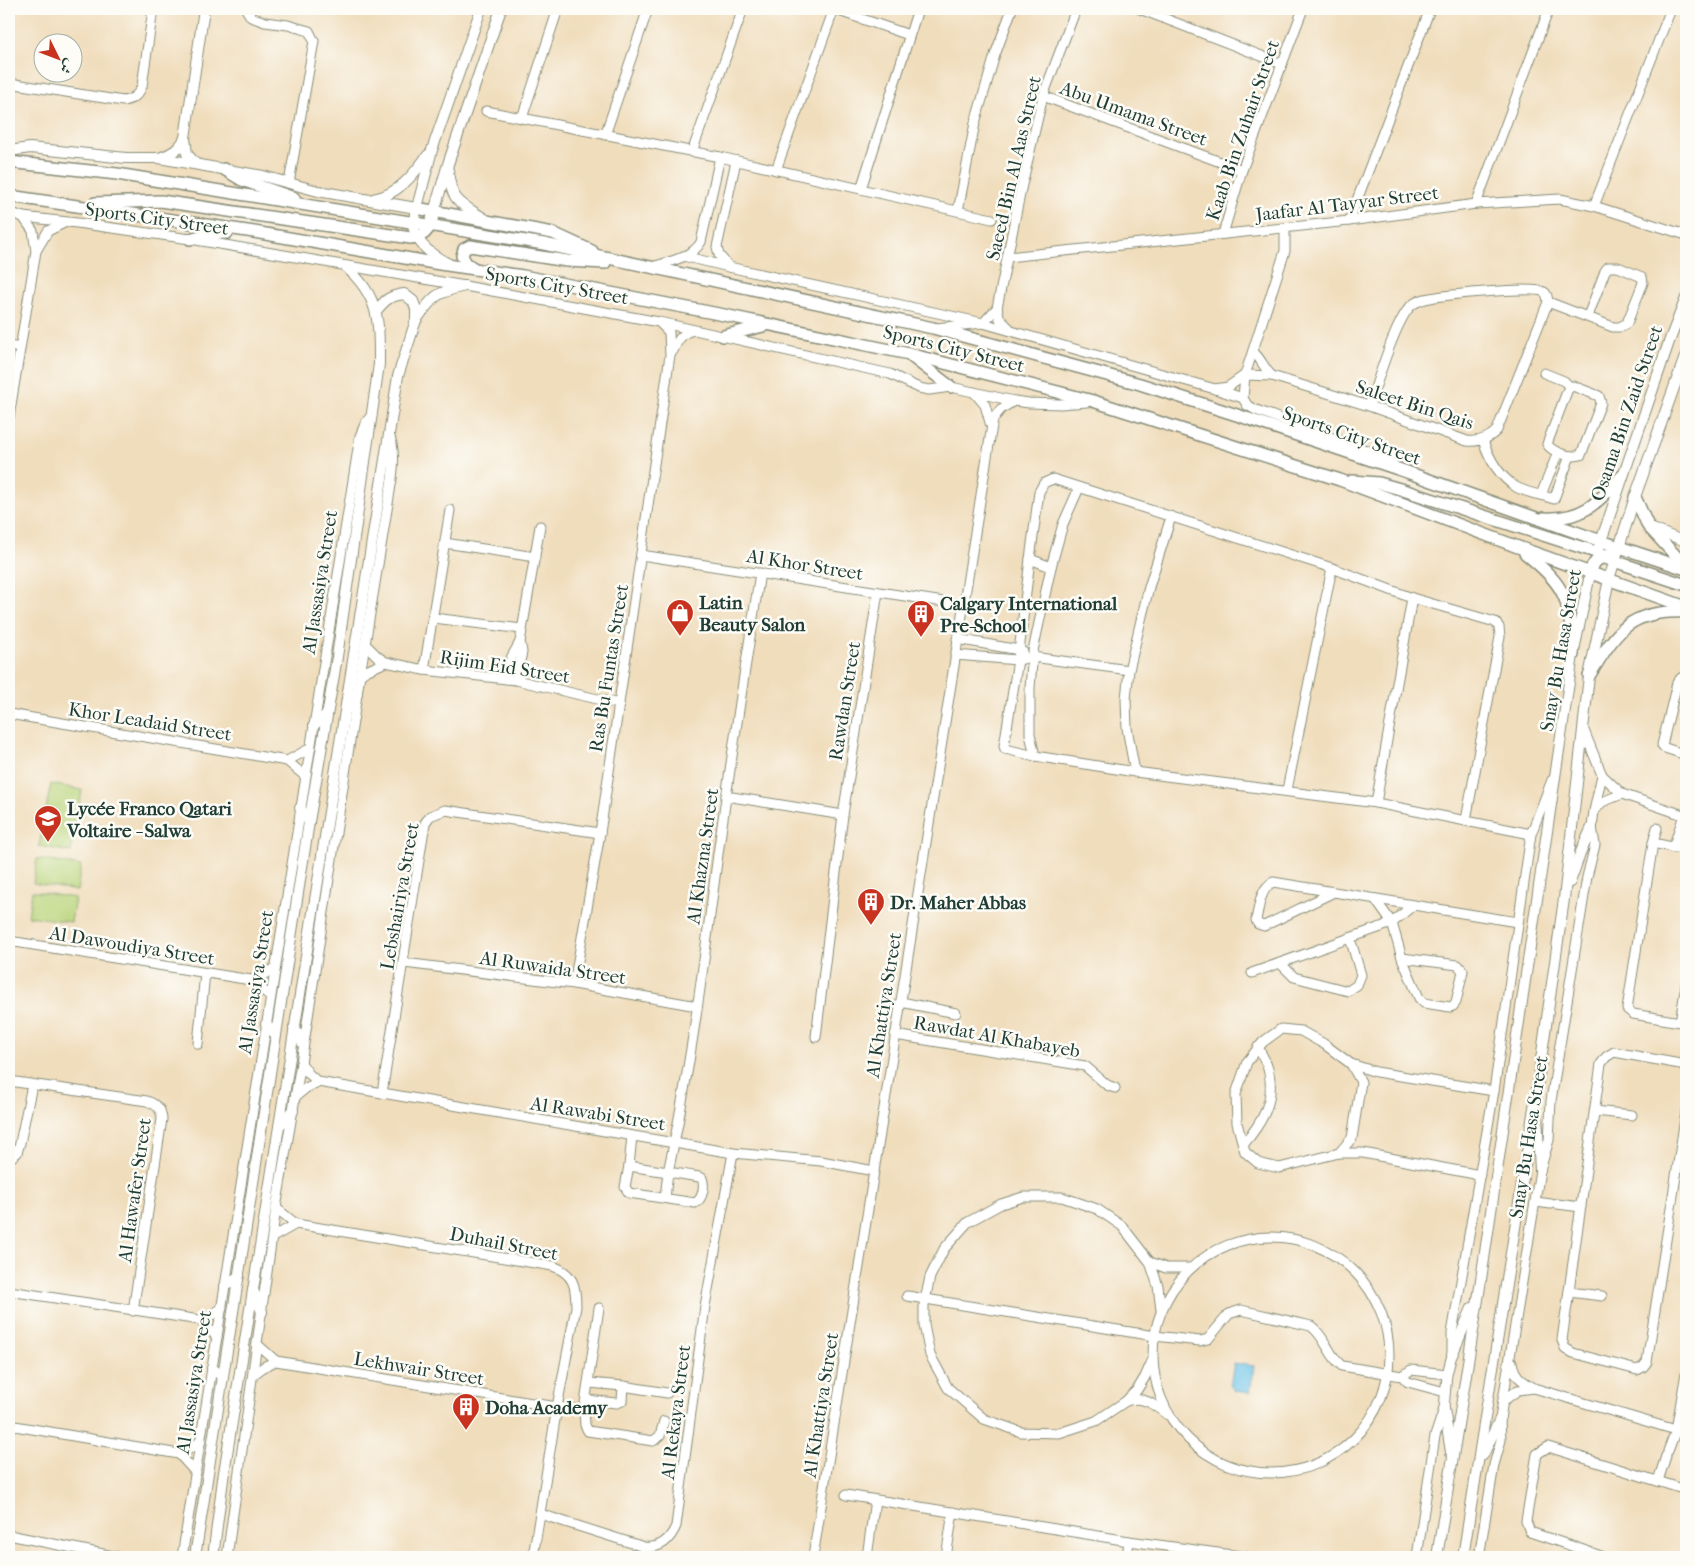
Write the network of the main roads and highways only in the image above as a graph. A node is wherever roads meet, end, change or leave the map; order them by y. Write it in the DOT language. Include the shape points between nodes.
graph roads {
  1 [pos="9,162"];
  2 [pos="224,169"];
  3 [pos="9,196"];
  4 [pos="67,204"];
  5 [pos="322,207"];
  6 [pos="416,208"];
  7 [pos="434,212"];
  8 [pos="430,226"];
  9 [pos="254,232"];
  10 [pos="190,239"];
  11 [pos="605,258"];
  12 [pos="629,262"];
  13 [pos="475,269"];
  14 [pos="771,324"];
  15 [pos="723,336"];
  16 [pos="909,354"];
  17 [pos="951,387"];
  18 [pos="1622,476"];
  19 [pos="1340,480"];
  20 [pos="1635,497"];
  21 [pos="1533,517"];
  22 [pos="1518,547"];
  23 [pos="1619,547"];
  24 [pos="1686,568"];
  25 [pos="1590,573"];
  26 [pos="1686,585"];
  27 [pos="1686,607"];
  28 [pos="1686,612"];
  29 [pos="1573,654"];
  30 [pos="1589,676"];
  1 -- 5 [label="main road, Sports City Street" via="117,174"];
  2 -- 5 [label="main road" via="242,180"];
  3 -- 4 [label="main road, Sports City Street"];
  4 -- 8 [label="main road" via="161,201 417,238"];
  4 -- 9 [label="main road, Sports City Street"];
  5 -- 8 [label="main road, Sports City Street"];
  6 -- 7 [label="main road"];
  7 -- 8 [label="main road"];
  7 -- 11 [label="main road" via="553,232"];
  8 -- 11 [label="main road, Sports City Street" via="544,244"];
  9 -- 10 [label="main road" via="207,234"];
  9 -- 13 [label="main road, Sports City Street"];
  11 -- 12 [label="main road, Sports City Street"];
  12 -- 13 [label="main road" via="583,263 470,246 462,256"];
  12 -- 21 [label="main road, Sports City Street" via="932,328 1140,384"];
  13 -- 14 [label="main road, Sports City Street"];
  14 -- 15 [label="main road"];
  14 -- 16 [label="main road, Sports City Street"];
  16 -- 17 [label="main road"];
  16 -- 19 [label="main road, Sports City Street" via="1093,401"];
  18 -- 21 [label="main road" via="1598,502 1579,514 1565,518"];
  19 -- 22 [label="main road, Sports City Street"];
  19 -- 23 [label="main road" via="1394,487 1610,556"];
  20 -- 24 [label="main road" via="1648,526"];
  21 -- 23 [label="main road, Sports City Street"];
  22 -- 25 [label="main road, Sports City Street"];
  22 -- 29 [label="main road" via="1549,574 1563,592 1570,614"];
  23 -- 24 [label="main road, Sports City Street"];
  25 -- 26 [label="main road" via="1594,563 1604,557"];
  25 -- 27 [label="main road, Sports City Street"];
  28 -- 30 [label="main road" via="1652,614 1628,624 1611,642"];
}
